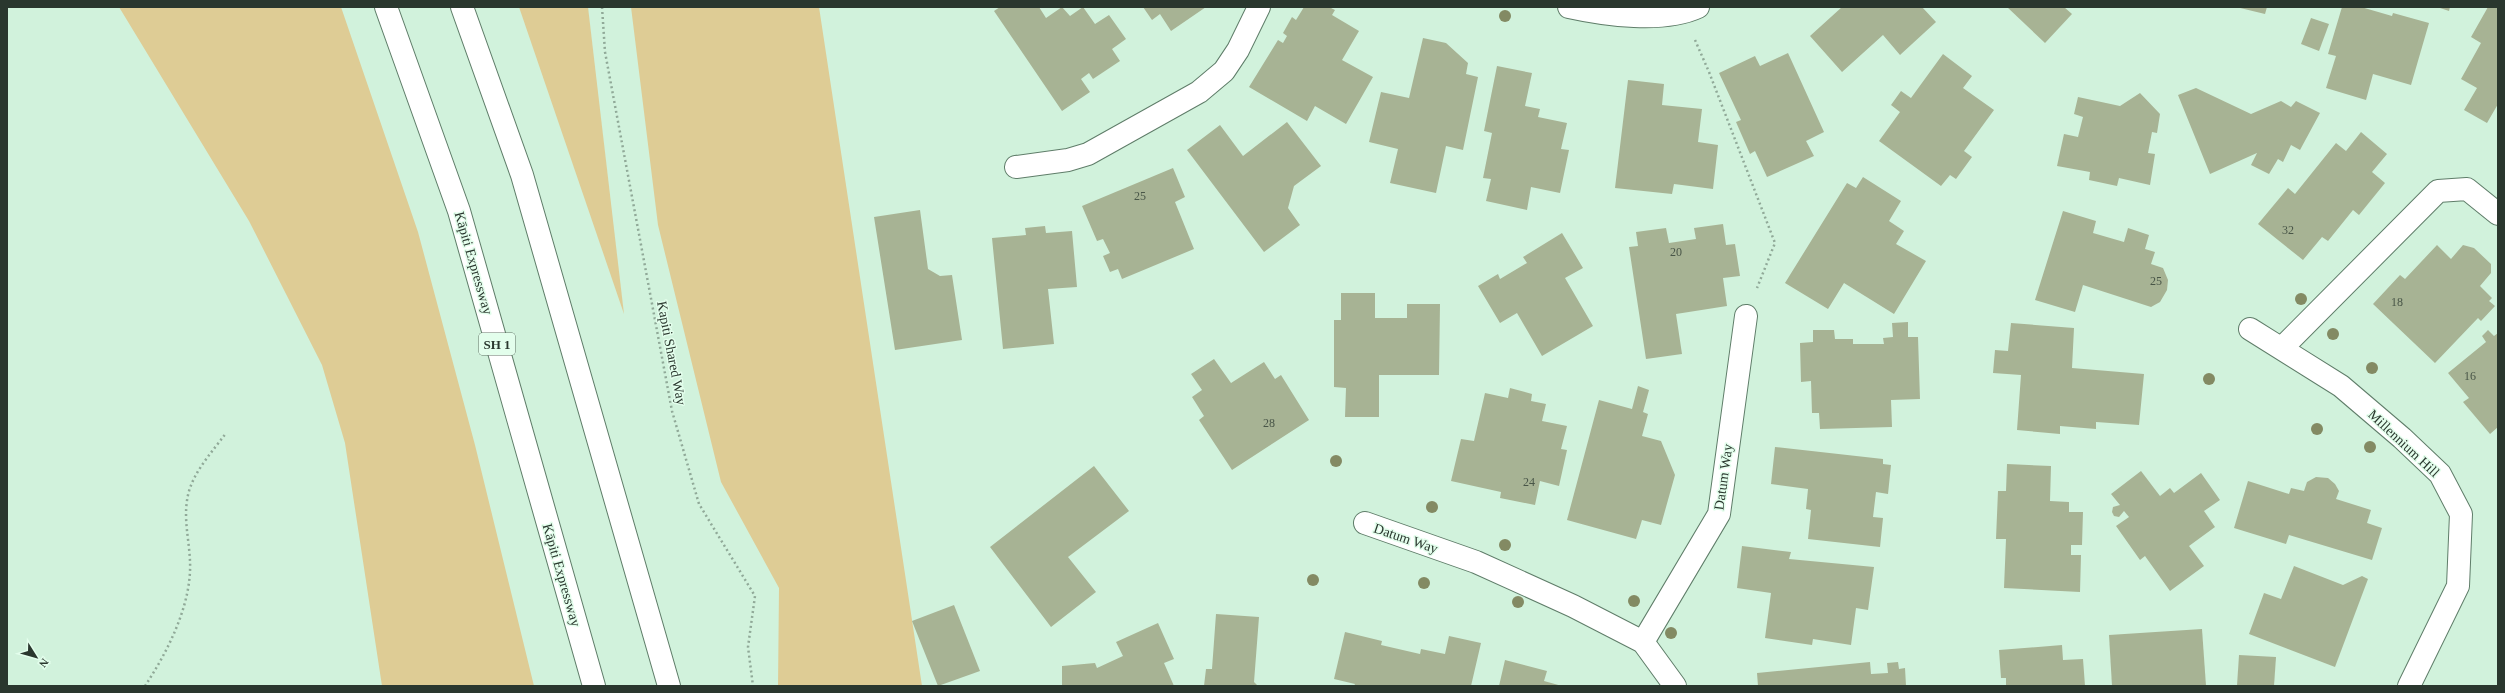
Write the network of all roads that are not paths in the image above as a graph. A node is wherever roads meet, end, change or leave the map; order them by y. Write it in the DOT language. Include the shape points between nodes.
graph roads {
  1 [pos="386,7"];
  2 [pos="462,7"];
  3 [pos="1259,7"];
  4 [pos="1569,7"];
  5 [pos="1690,10"];
  6 [pos="1016,167"];
  7 [pos="2498,214"];
  8 [pos="1746,316"];
  9 [pos="2250,329"];
  10 [pos="2282,348"];
  11 [pos="1365,523"];
  12 [pos="1643,642"];
  13 [pos="594,686"];
  14 [pos="669,686"];
  15 [pos="1675,686"];
  16 [pos="2409,686"];
  1 -- 13 [label="main road, Kāpiti Expressway / SH 1" via="459,211"];
  2 -- 14 [label="main road" via="522,175"];
  3 -- 6 [label="main road" via="1238,50 1224,71 1199,92 1088,154 1068,160"];
  4 -- 5 [label="main road" via="1597,12 1659,16"];
  7 -- 10 [label="main road" via="2467,189 2438,191"];
  8 -- 12 [label="main road, Datum Way" via="1719,514"];
  9 -- 10 [label="main road, Millennium Hill"];
  10 -- 16 [label="main road, Millennium Hill" via="2341,386 2402,438 2440,474 2461,514 2458,586"];
  11 -- 12 [label="main road, Datum Way" via="1476,562 1573,606"];
  12 -- 15 [label="main road, Datum Way"];
}
